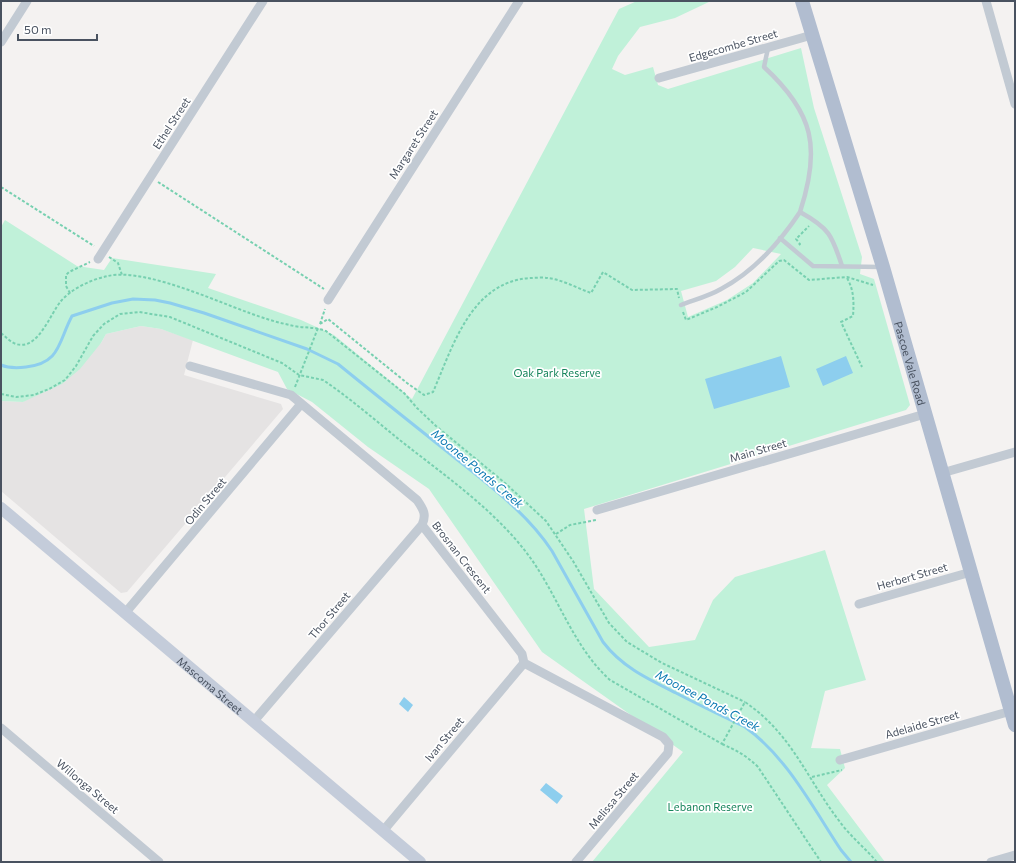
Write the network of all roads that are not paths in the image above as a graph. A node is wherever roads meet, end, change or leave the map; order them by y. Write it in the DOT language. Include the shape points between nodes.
graph roads {
  1 [pos="27,1"];
  2 [pos="263,1"];
  3 [pos="519,1"];
  4 [pos="802,1"];
  5 [pos="986,1"];
  6 [pos="812,35"];
  7 [pos="1,42"];
  8 [pos="768,48"];
  9 [pos="659,78"];
  10 [pos="1015,104"];
  11 [pos="800,212"];
  12 [pos="780,238"];
  13 [pos="101,255"];
  14 [pos="842,266"];
  15 [pos="883,267"];
  16 [pos="330,297"];
  17 [pos="681,305"];
  18 [pos="190,366"];
  19 [pos="301,404"];
  20 [pos="925,414"];
  21 [pos="1015,452"];
  22 [pos="942,473"];
  23 [pos="1,508"];
  24 [pos="597,510"];
  25 [pos="422,525"];
  26 [pos="971,572"];
  27 [pos="859,604"];
  28 [pos="126,612"];
  29 [pos="524,663"];
  30 [pos="1011,711"];
  31 [pos="254,721"];
  32 [pos="1015,725"];
  33 [pos="1,728"];
  34 [pos="840,760"];
  35 [pos="383,831"];
  36 [pos="1015,855"];
  37 [pos="159,862"];
  38 [pos="420,862"];
  39 [pos="576,862"];
  40 [pos="991,862"];
  1 -- 7 [label="street"];
  2 -- 13 [label="street, Ethel Street"];
  3 -- 16 [label="street, Margaret Street"];
  4 -- 6 [label="main road, Pascoe Vale Road"];
  5 -- 10 [label="street"];
  6 -- 8 [label="street, Edgecombe Street"];
  6 -- 15 [label="main road, Pascoe Vale Road"];
  8 -- 9 [label="street, Edgecombe Street"];
  8 -- 11 [label="lane" via="764,67 783,85 802,111 809,136 809,180"];
  11 -- 12 [label="lane"];
  11 -- 14 [label="lane" via="818,222 827,231 834,242"];
  12 -- 14 [label="lane" via="813,266"];
  12 -- 17 [label="lane" via="737,279 720,290"];
  14 -- 15 [label="lane"];
  15 -- 20 [label="main road, Pascoe Vale Road"];
  18 -- 19 [label="street, Brosnan Crescent" via="291,395"];
  19 -- 25 [label="street, Brosnan Crescent" via="417,500 424,511"];
  19 -- 28 [label="street, Odin Street"];
  20 -- 22 [label="main road, Pascoe Vale Road"];
  20 -- 24 [label="street, Main Street"];
  21 -- 22 [label="street"];
  22 -- 26 [label="main road, Pascoe Vale Road"];
  23 -- 28 [label="main road, Mascoma Street"];
  25 -- 29 [label="street, Brosnan Crescent" via="522,654"];
  25 -- 31 [label="street, Thor Street"];
  26 -- 27 [label="street, Herbert Street"];
  26 -- 30 [label="main road, Pascoe Vale Road"];
  28 -- 31 [label="main road, Mascoma Street"];
  29 -- 35 [label="street, Ivan Street"];
  29 -- 39 [label="street, Melissa Street" via="663,737 669,744 668,753"];
  30 -- 32 [label="main road, Pascoe Vale Road"];
  30 -- 34 [label="street, Adelaide Street"];
  31 -- 35 [label="main road, Mascoma Street"];
  33 -- 37 [label="street, Willonga Street"];
  35 -- 38 [label="main road, Mascoma Street"];
  36 -- 40 [label="street"];
}
